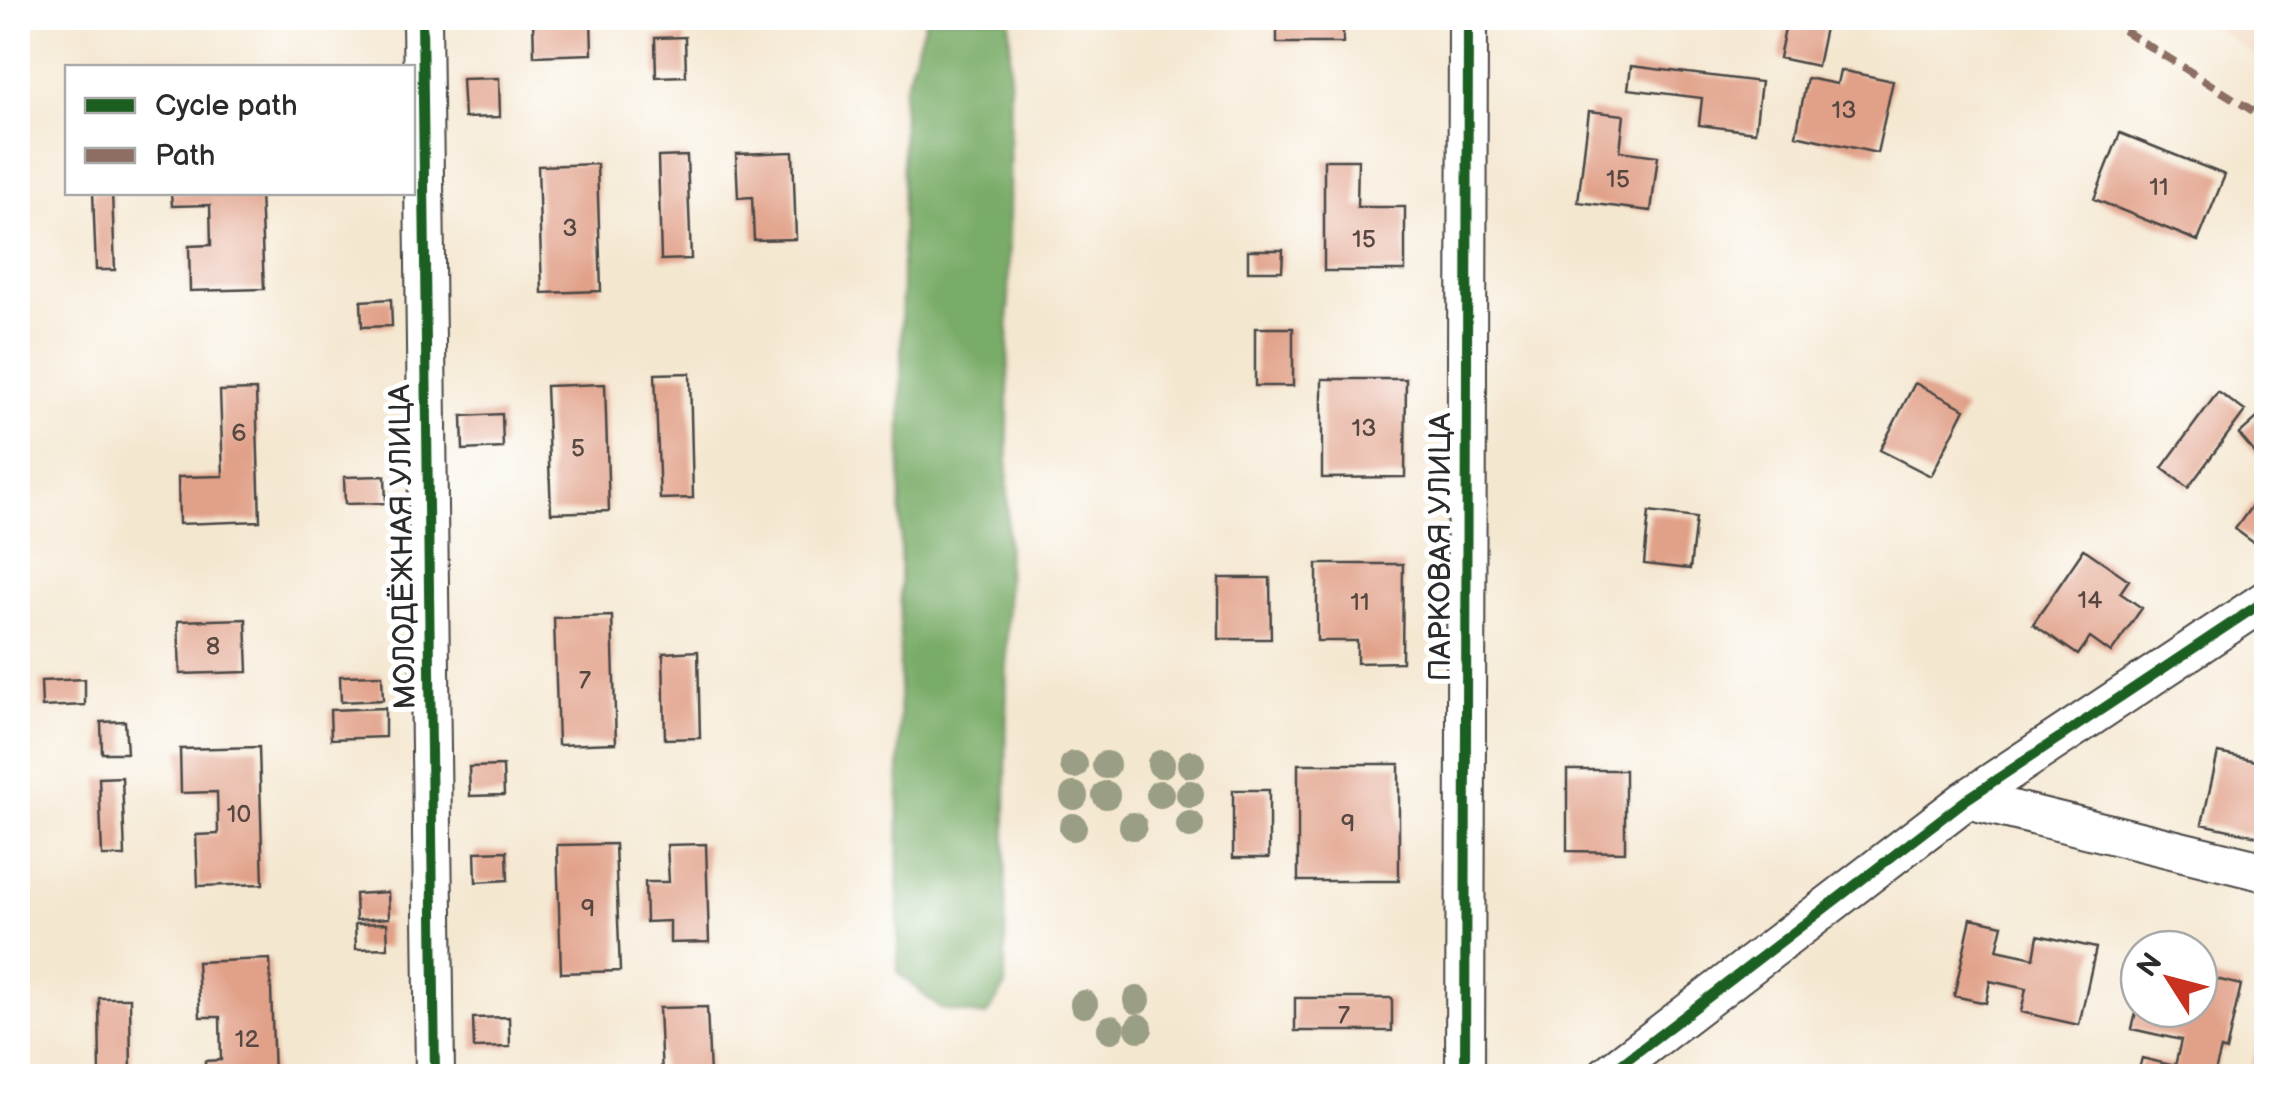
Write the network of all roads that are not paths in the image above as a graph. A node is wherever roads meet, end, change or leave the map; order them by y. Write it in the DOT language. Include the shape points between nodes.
graph roads {
  1 [pos="422,18"];
  2 [pos="1468,18"];
  3 [pos="2266,600"];
  4 [pos="1966,799"];
  5 [pos="2266,872"];
  6 [pos="434,1076"];
  7 [pos="1464,1076"];
  8 [pos="1606,1076"];
  1 -- 6 [label="street, МОЛОДЁЖНАЯ УЛИЦА"];
  2 -- 7 [label="street, ПАРКОВАЯ УЛИЦА"];
  3 -- 4 [label="street"];
  4 -- 5 [label="street"];
  4 -- 8 [label="street"];
}
